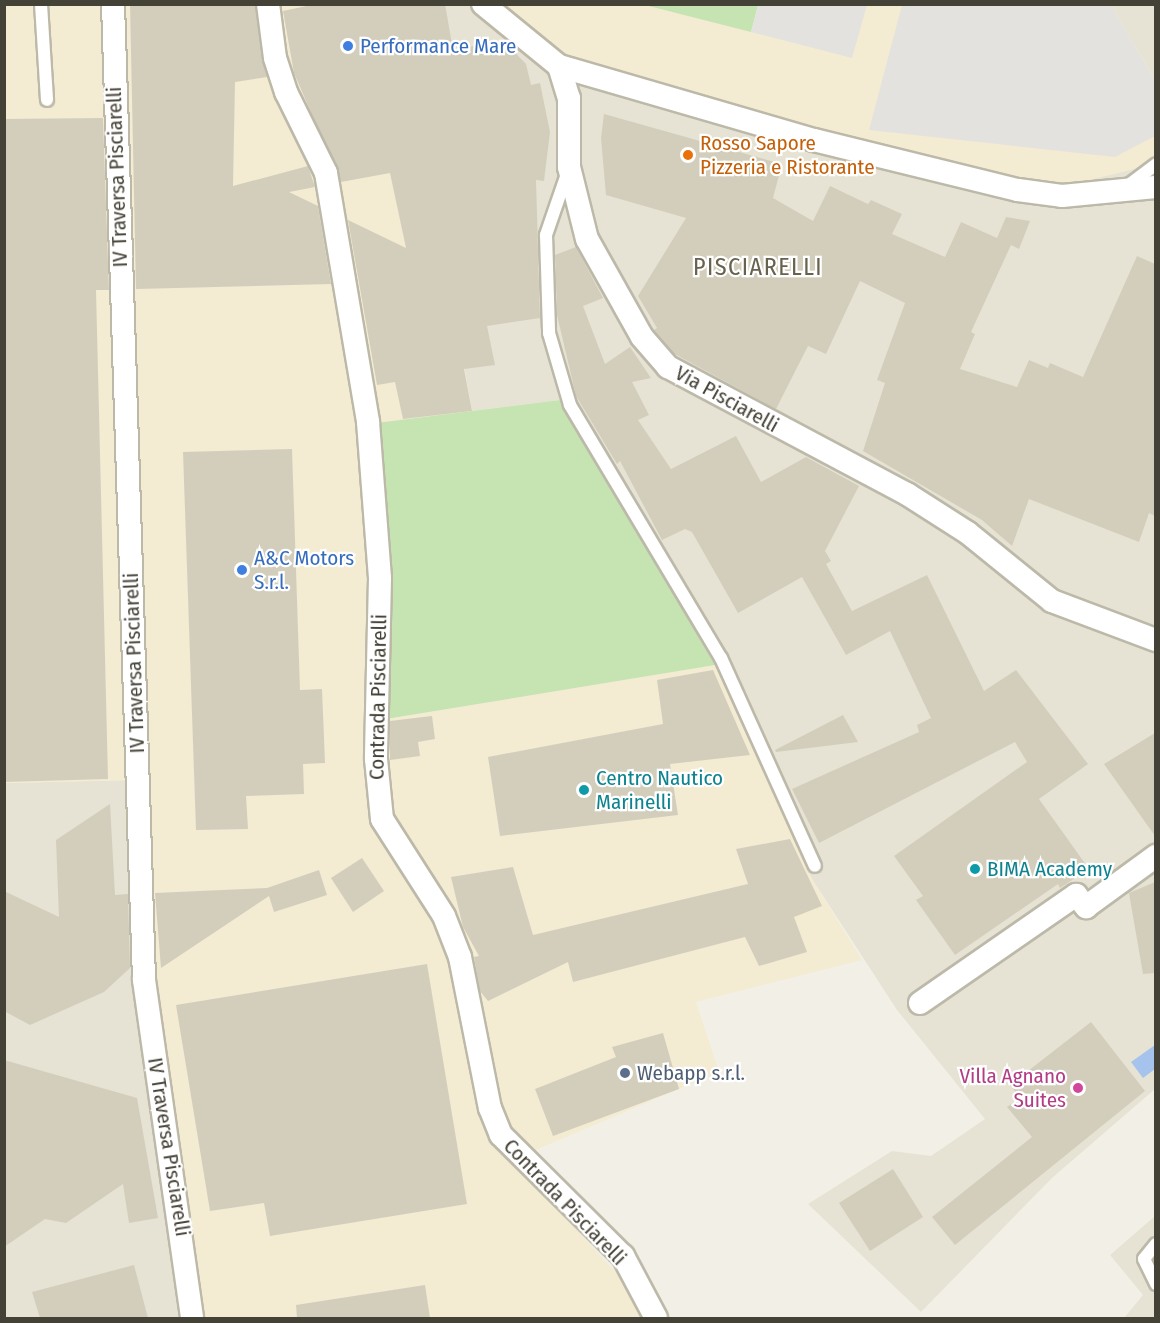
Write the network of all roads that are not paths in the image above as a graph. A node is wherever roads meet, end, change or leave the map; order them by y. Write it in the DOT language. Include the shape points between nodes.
graph roads {
  1 [pos="41,4"];
  2 [pos="113,4"];
  3 [pos="268,4"];
  4 [pos="483,4"];
  5 [pos="559,66"];
  6 [pos="47,100"];
  7 [pos="1155,164"];
  8 [pos="569,167"];
  9 [pos="1155,186"];
  10 [pos="1117,194"];
  11 [pos="1155,640"];
  12 [pos="1155,856"];
  13 [pos="815,867"];
  14 [pos="920,1003"];
  15 [pos="1155,1244"];
  16 [pos="1155,1284"];
  17 [pos="192,1318"];
  18 [pos="656,1318"];
  1 -- 6 [label="lane"];
  2 -- 17 [label="street, IV Traversa Pisciarelli" via="144,980"];
  3 -- 18 [label="street, Contrada Pisciarelli" via="275,58 286,92 326,173 368,422 380,578 376,759 382,819 444,916 460,957 490,1108 501,1135 623,1256"];
  4 -- 5 [label="street"];
  5 -- 8 [label="street, Via Pisciarelli" via="569,98"];
  5 -- 10 [label="street" via="951,176 1062,196"];
  7 -- 10 [label="lane"];
  8 -- 11 [label="street, Via Pisciarelli" via="588,239 642,337 668,367 907,494 968,533 1052,601"];
  8 -- 13 [label="lane" via="546,235 549,333 570,405 721,658"];
  9 -- 10 [label="street"];
  12 -- 14 [label="street" via="1086,907 1076,895"];
  15 -- 16 [label="lane" via="1144,1259"];
}
